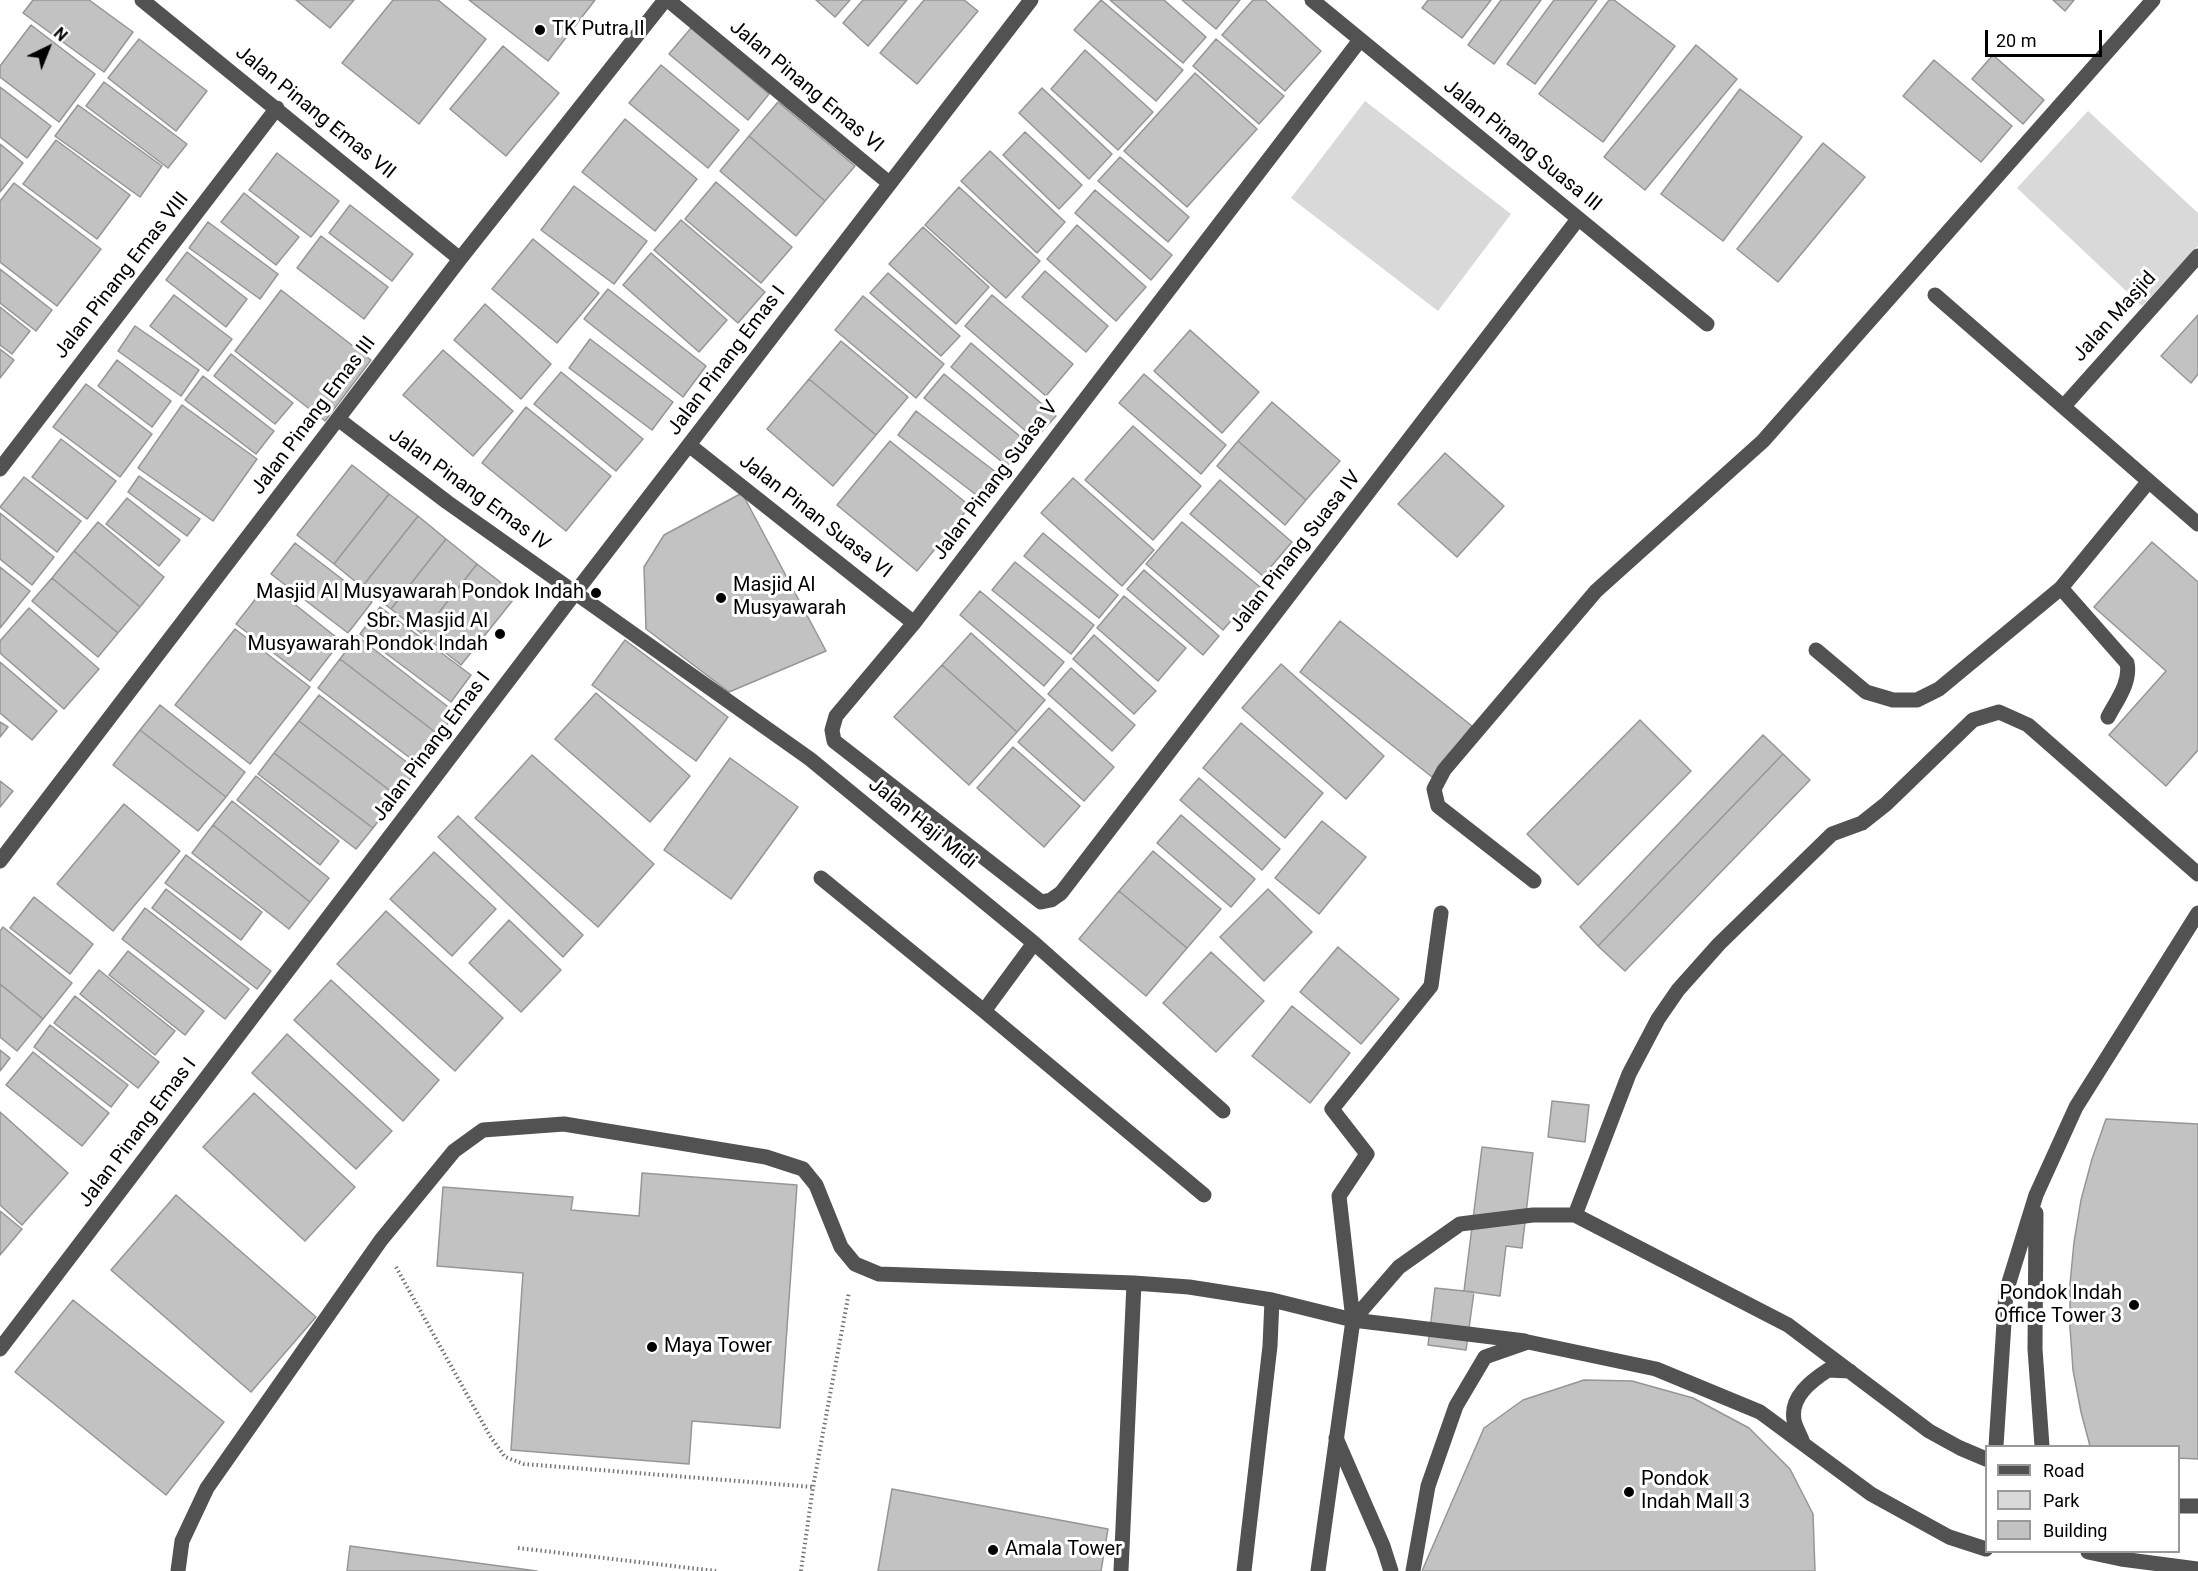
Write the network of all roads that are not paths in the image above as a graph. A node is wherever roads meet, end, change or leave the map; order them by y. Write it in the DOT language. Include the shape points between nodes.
graph roads {
  1 [pos="142,0"];
  2 [pos="667,0"];
  3 [pos="1031,0"];
  4 [pos="1312,0"];
  5 [pos="2153,0"];
  6 [pos="1360,40"];
  7 [pos="277,108"];
  8 [pos="890,183"];
  9 [pos="1578,219"];
  10 [pos="2198,256"];
  11 [pos="460,260"];
  12 [pos="1935,295"];
  13 [pos="1707,324"];
  14 [pos="2064,406"];
  15 [pos="339,419"];
  16 [pos="689,445"];
  17 [pos="0,469"];
  18 [pos="2149,481"];
  19 [pos="2198,524"];
  20 [pos="2061,588"];
  21 [pos="575,593"];
  22 [pos="914,622"];
  23 [pos="1816,650"];
  24 [pos="2108,717"];
  25 [pos="0,861"];
  26 [pos="2198,874"];
  27 [pos="821,878"];
  28 [pos="1534,881"];
  29 [pos="1041,902"];
  30 [pos="1440,913"];
  31 [pos="2198,913"];
  32 [pos="1034,943"];
  33 [pos="984,1011"];
  34 [pos="1223,1111"];
  35 [pos="1204,1195"];
  36 [pos="2036,1195"];
  37 [pos="1575,1215"];
  38 [pos="1134,1283"];
  39 [pos="1272,1300"];
  40 [pos="1353,1320"];
  41 [pos="1528,1342"];
  42 [pos="0,1349"];
  43 [pos="1850,1371"];
  44 [pos="1336,1438"];
  45 [pos="1804,1443"];
  46 [pos="1996,1445"];
  47 [pos="2042,1445"];
  48 [pos="1985,1459"];
  49 [pos="2180,1506"];
  50 [pos="2198,1506"];
  51 [pos="1985,1549"];
  52 [pos="2096,1553"];
  53 [pos="2198,1569"];
  54 [pos="178,1571"];
  55 [pos="1120,1571"];
  56 [pos="1244,1571"];
  57 [pos="1318,1571"];
  58 [pos="1391,1571"];
  59 [pos="1413,1571"];
  1 -- 7 [label="street, Jalan Pinang Emas VII"];
  2 -- 8 [label="street, Jalan Pinang Emas VI"];
  2 -- 11 [label="street, Jalan Pinang Emas III"];
  3 -- 8 [label="street, Jalan Pinang Emas I"];
  4 -- 6 [label="street, Jalan Pinang Suasa III"];
  5 -- 28 [label="street" via="1763,441 1596,591 1444,770 1434,789 1438,806"];
  6 -- 9 [label="street, Jalan Pinang Suasa III"];
  6 -- 22 [label="street, Jalan Pinang Suasa V"];
  7 -- 11 [label="street, Jalan Pinang Emas VII"];
  7 -- 17 [label="street, Jalan Pinang Emas VIII"];
  8 -- 16 [label="street, Jalan Pinang Emas I"];
  9 -- 13 [label="street, Jalan Pinang Suasa III"];
  9 -- 29 [label="street, Jalan Pinang Suasa IV" via="1061,892"];
  10 -- 14 [label="street, Jalan Masjid"];
  11 -- 15 [label="street, Jalan Pinang Emas III"];
  12 -- 14 [label="street"];
  14 -- 18 [label="street"];
  15 -- 21 [label="street, Jalan Pinang Emas IV"];
  15 -- 25 [label="street, Jalan Pinang Emas III"];
  16 -- 21 [label="street, Jalan Pinang Emas I"];
  16 -- 22 [label="street, Jalan Pinan Suasa VI"];
  18 -- 19 [label="street"];
  18 -- 20 [label="street"];
  20 -- 23 [label="street" via="1939,688 1917,700 1893,700 1866,692"];
  20 -- 24 [label="street" via="2127,663 2126,683"];
  21 -- 32 [label="street, Jalan Haji Midi" via="810,759"];
  21 -- 42 [label="street, Jalan Pinang Emas I"];
  22 -- 29 [label="street, Jalan Pinang Suasa V" via="836,716 834,741"];
  26 -- 37 [label="street" via="2028,724 1999,712 1973,720 1886,804 1862,823 1832,834 1719,944 1678,990 1629,1074"];
  27 -- 33 [label="street"];
  30 -- 40 [label="street" via="1431,986 1332,1109 1367,1154 1339,1196"];
  31 -- 36 [label="street" via="2076,1107"];
  32 -- 33 [label="street"];
  32 -- 34 [label="street, Jalan Haji Midi"];
  33 -- 35 [label="street"];
  36 -- 46 [label="street" via="2006,1292"];
  36 -- 47 [label="street" via="2035,1349"];
  37 -- 40 [label="street" via="1533,1215 1460,1224 1399,1267"];
  37 -- 43 [label="street" via="1788,1325"];
  38 -- 39 [label="street"];
  38 -- 54 [label="street" via="879,1274 855,1264 841,1247 816,1185 802,1169 766,1157 564,1124 483,1130 454,1151 381,1240 207,1488 182,1541"];
  38 -- 55 [label="street"];
  39 -- 40 [label="street"];
  39 -- 56 [label="street"];
  40 -- 41 [label="street"];
  40 -- 44 [label="street"];
  41 -- 45 [label="street" via="1656,1369 1760,1412"];
  41 -- 59 [label="street" via="1485,1357 1456,1406 1428,1486"];
  43 -- 45 [label="street" via="1828,1370 1803,1389 1794,1420"];
  43 -- 48 [label="street" via="1929,1431"];
  44 -- 57 [label="street"];
  44 -- 58 [label="street"];
  45 -- 51 [label="street" via="1871,1494 1949,1537"];
  49 -- 50 [label="street"];
  52 -- 53 [label="street"];
}
